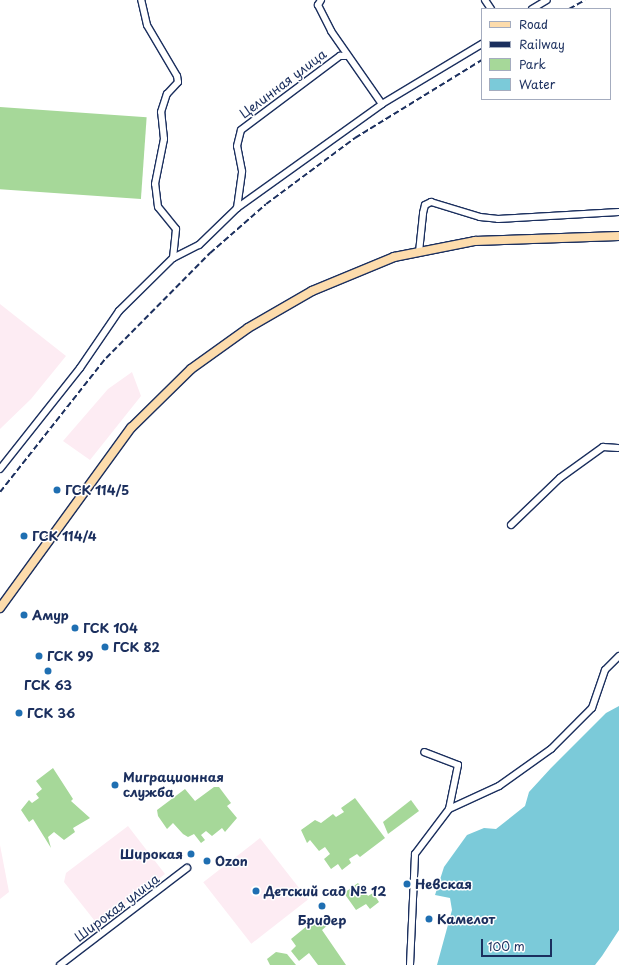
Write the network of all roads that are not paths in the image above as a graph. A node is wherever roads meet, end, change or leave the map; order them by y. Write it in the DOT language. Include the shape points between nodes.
graph roads {
  1 [pos="141,0"];
  2 [pos="321,0"];
  3 [pos="485,0"];
  4 [pos="547,0"];
  5 [pos="491,8"];
  6 [pos="534,8"];
  7 [pos="481,45"];
  8 [pos="346,56"];
  9 [pos="382,104"];
  10 [pos="237,208"];
  11 [pos="619,212"];
  12 [pos="619,236"];
  13 [pos="419,252"];
  14 [pos="173,258"];
  15 [pos="619,448"];
  16 [pos="0,469"];
  17 [pos="511,525"];
  18 [pos="0,608"];
  19 [pos="619,656"];
  20 [pos="424,752"];
  21 [pos="449,809"];
  22 [pos="187,868"];
  23 [pos="60,965"];
  24 [pos="410,965"];
  1 -- 14 [label="street" via="147,25 178,82 164,101 164,139 159,157 155,200 176,228"];
  2 -- 8 [label="street" via="319,9"];
  3 -- 5 [label="street"];
  4 -- 6 [label="street"];
  7 -- 9 [label="street"];
  8 -- 9 [label="street"];
  8 -- 10 [label="street, Целинная улица" via="340,56 241,130 237,146 242,171"];
  9 -- 10 [label="street"];
  10 -- 14 [label="street" via="199,245"];
  11 -- 13 [label="street" via="498,219 480,217 431,202 423,213"];
  12 -- 13 [label="main road" via="489,240"];
  13 -- 18 [label="main road" via="394,257 312,291 248,328 191,369 131,428"];
  14 -- 16 [label="street" via="118,311 80,368"];
  15 -- 17 [label="street" via="602,447 560,478"];
  19 -- 21 [label="street" via="605,670 592,708 551,749 499,786"];
  20 -- 21 [label="street" via="458,765"];
  21 -- 24 [label="street" via="415,854"];
  22 -- 23 [label="street, Широкая улица"];
}
